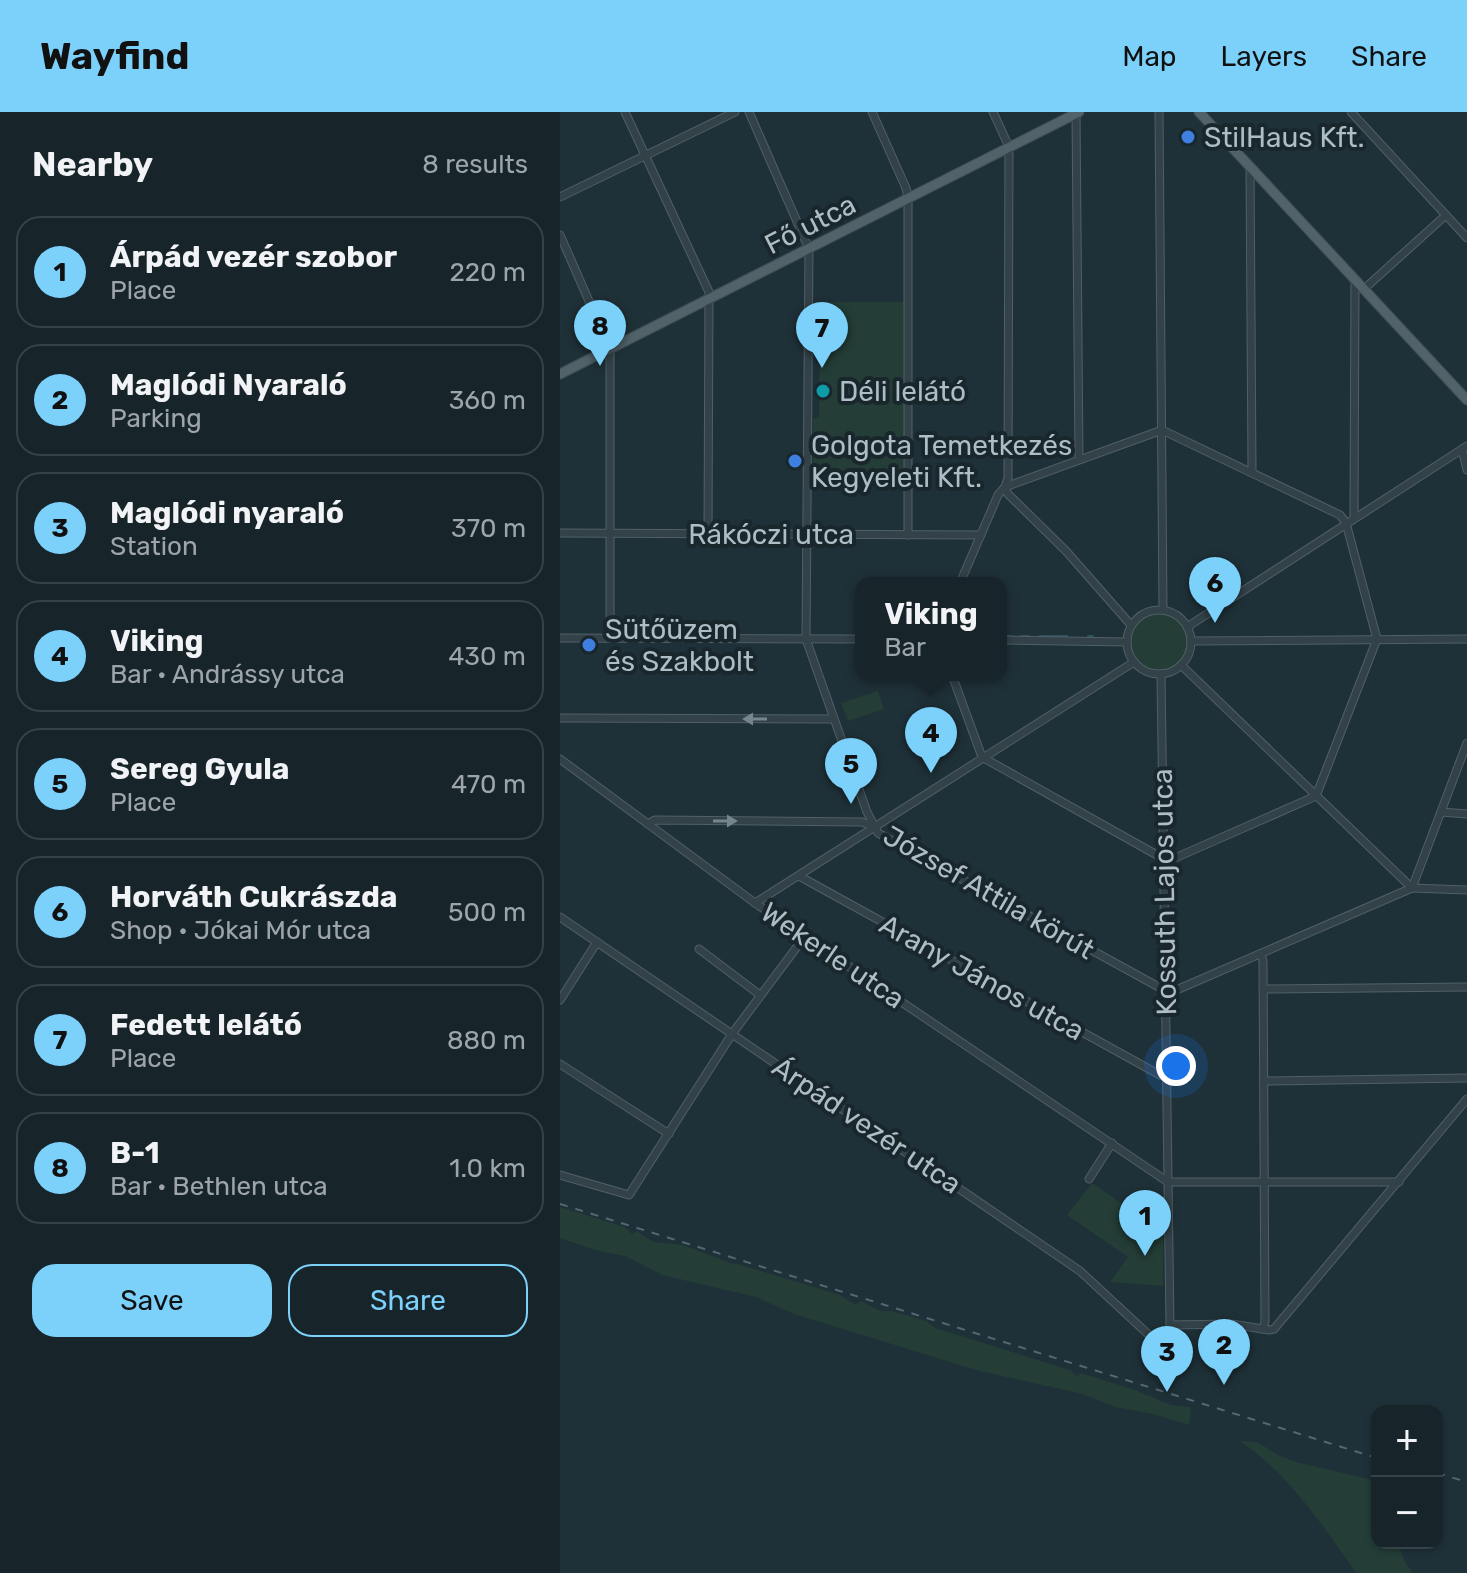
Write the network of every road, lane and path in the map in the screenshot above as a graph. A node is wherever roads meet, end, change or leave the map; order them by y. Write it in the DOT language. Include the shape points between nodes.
graph roads {
  1 [pos="625,112"];
  2 [pos="735,112"];
  3 [pos="749,112"];
  4 [pos="872,112"];
  5 [pos="993,112"];
  6 [pos="1159,112"];
  7 [pos="1351,112"];
  8 [pos="1078,113"];
  9 [pos="1201,113"];
  10 [pos="1009,147"];
  11 [pos="645,156"];
  12 [pos="1250,166"];
  13 [pos="560,197"];
  14 [pos="908,198"];
  15 [pos="1446,215"];
  16 [pos="560,235"];
  17 [pos="1467,238"];
  18 [pos="809,249"];
  19 [pos="1355,280"];
  20 [pos="1364,289"];
  21 [pos="710,298"];
  22 [pos="610,349"];
  23 [pos="560,374"];
  24 [pos="1467,400"];
  25 [pos="1162,430"];
  26 [pos="1464,448"];
  27 [pos="1079,459"];
  28 [pos="1467,470"];
  29 [pos="1252,471"];
  30 [pos="1005,487"];
  31 [pos="1350,521"];
  32 [pos="560,533"];
  33 [pos="609,533"];
  34 [pos="708,535"];
  35 [pos="807,535"];
  36 [pos="908,535"];
  37 [pos="981,535"];
  38 [pos="963,577"];
  39 [pos="1163,610"];
  40 [pos="1131,625"];
  41 [pos="1187,627"];
  42 [pos="560,638"];
  43 [pos="610,638"];
  44 [pos="806,639"];
  45 [pos="855,639"];
  46 [pos="1377,639"];
  47 [pos="1467,639"];
  48 [pos="1007,640"];
  49 [pos="1191,641"];
  50 [pos="1127,642"];
  51 [pos="1134,662"];
  52 [pos="1181,665"];
  53 [pos="1161,674"];
  54 [pos="954,681"];
  55 [pos="560,718"];
  56 [pos="833,719"];
  57 [pos="1467,743"];
  58 [pos="982,757"];
  59 [pos="560,759"];
  60 [pos="1316,796"];
  61 [pos="1441,812"];
  62 [pos="1467,814"];
  63 [pos="648,824"];
  64 [pos="873,826"];
  65 [pos="1164,859"];
  66 [pos="799,876"];
  67 [pos="1412,888"];
  68 [pos="1467,890"];
  69 [pos="755,903"];
  70 [pos="560,917"];
  71 [pos="805,936"];
  72 [pos="597,942"];
  73 [pos="699,949"];
  74 [pos="1261,954"];
  75 [pos="1467,987"];
  76 [pos="1263,989"];
  77 [pos="1166,991"];
  78 [pos="760,995"];
  79 [pos="560,1000"];
  80 [pos="732,1034"];
  81 [pos="560,1064"];
  82 [pos="1167,1076"];
  83 [pos="1467,1078"];
  84 [pos="1264,1081"];
  85 [pos="1467,1099"];
  86 [pos="669,1134"];
  87 [pos="1112,1143"];
  88 [pos="560,1175"];
  89 [pos="1089,1179"];
  90 [pos="1168,1182"];
  91 [pos="1264,1182"];
  92 [pos="1399,1182"];
  93 [pos="1170,1325"];
  94 [pos="1263,1329"];
  95 [pos="1163,1348"];
  1 -- 11 [label="street"];
  2 -- 11 [label="street"];
  3 -- 18 [label="street"];
  4 -- 14 [label="street"];
  5 -- 10 [label="street"];
  6 -- 25 [label="street"];
  7 -- 15 [label="street"];
  8 -- 10 [label="main road, Fő utca"];
  8 -- 27 [label="street"];
  9 -- 12 [label="main road"];
  10 -- 14 [label="main road, Fő utca"];
  10 -- 30 [label="street"];
  11 -- 13 [label="street"];
  11 -- 21 [label="street"];
  12 -- 19 [label="main road"];
  12 -- 29 [label="street"];
  14 -- 18 [label="main road, Fő utca"];
  14 -- 36 [label="street"];
  15 -- 17 [label="street"];
  15 -- 20 [label="street"];
  16 -- 22 [label="street"];
  18 -- 21 [label="main road, Fő utca"];
  18 -- 35 [label="street, József Attila körút"];
  19 -- 20 [label="main road"];
  19 -- 31 [label="street"];
  20 -- 24 [label="main road"];
  21 -- 22 [label="main road, Fő utca"];
  21 -- 34 [label="street"];
  22 -- 23 [label="main road, Fő utca"];
  22 -- 33 [label="street"];
  25 -- 27 [label="street"];
  25 -- 29 [label="street"];
  25 -- 39 [label="street"];
  26 -- 28 [label="street"];
  26 -- 31 [label="street"];
  27 -- 30 [label="street"];
  29 -- 31 [label="street"];
  30 -- 37 [label="street"];
  30 -- 40 [label="street"];
  31 -- 41 [label="street"];
  31 -- 46 [label="street"];
  32 -- 33 [label="street, Rákóczi utca"];
  33 -- 34 [label="street, Rákóczi utca"];
  33 -- 43 [label="street"];
  34 -- 35 [label="street, Rákóczi utca"];
  35 -- 36 [label="street, Rákóczi utca"];
  35 -- 44 [label="street, József Attila körút"];
  36 -- 37 [label="street, Rákóczi utca"];
  37 -- 38 [label="street"];
  39 -- 40 [label="street" via="1145,612"];
  39 -- 41 [label="street" via="1173,612"];
  40 -- 50 [label="street"];
  41 -- 49 [label="street"];
  42 -- 43 [label="street"];
  43 -- 44 [label="street"];
  44 -- 45 [label="street"];
  44 -- 56 [label="street, József Attila körút"];
  46 -- 47 [label="street"];
  46 -- 49 [label="street"];
  46 -- 60 [label="street"];
  48 -- 50 [label="street"];
  49 -- 52 [label="street"];
  50 -- 51 [label="street"];
  51 -- 53 [label="street"];
  51 -- 58 [label="street"];
  52 -- 53 [label="street"];
  52 -- 60 [label="street"];
  53 -- 65 [label="street, Kossuth Lajos utca"];
  54 -- 58 [label="street"];
  56 -- 55 [label="street, one-way"];
  56 -- 64 [label="street, József Attila körút"];
  57 -- 61 [label="street"];
  58 -- 64 [label="street"];
  58 -- 65 [label="street"];
  59 -- 63 [label="street, Wekerle utca"];
  60 -- 65 [label="street"];
  60 -- 67 [label="street"];
  61 -- 62 [label="street"];
  61 -- 67 [label="street"];
  63 -- 64 [label="street, one-way" via="801,821"];
  63 -- 69 [label="street, Wekerle utca"];
  64 -- 66 [label="street"];
  64 -- 77 [label="street, József Attila körút"];
  65 -- 77 [label="street, Kossuth Lajos utca"];
  66 -- 69 [label="street"];
  66 -- 82 [label="street, Arany János utca"];
  67 -- 68 [label="street"];
  67 -- 74 [label="street"];
  69 -- 71 [label="street, Wekerle utca"];
  70 -- 72 [label="street, Árpád vezér utca"];
  71 -- 78 [label="street"];
  71 -- 87 [label="street, Wekerle utca"];
  72 -- 79 [label="street"];
  72 -- 80 [label="street, Árpád vezér utca"];
  73 -- 78 [label="street"];
  74 -- 76 [label="street"];
  74 -- 77 [label="street"];
  75 -- 76 [label="street"];
  76 -- 84 [label="street"];
  77 -- 82 [label="street, Kossuth Lajos utca"];
  78 -- 80 [label="street"];
  80 -- 86 [label="street"];
  80 -- 95 [label="street, Árpád vezér utca" via="1080,1271"];
  81 -- 86 [label="street"];
  82 -- 90 [label="street, Kossuth Lajos utca"];
  83 -- 84 [label="street"];
  84 -- 91 [label="street"];
  85 -- 92 [label="street"];
  86 -- 88 [label="street" via="629,1195"];
  87 -- 89 [label="street"];
  87 -- 90 [label="street, Wekerle utca"];
  90 -- 91 [label="street"];
  90 -- 93 [label="street, Kossuth Lajos utca"];
  91 -- 92 [label="street"];
  91 -- 94 [label="street"];
  92 -- 94 [label="street" via="1274,1329"];
  93 -- 94 [label="street"];
  93 -- 95 [label="street, Kossuth Lajos utca"];
}
